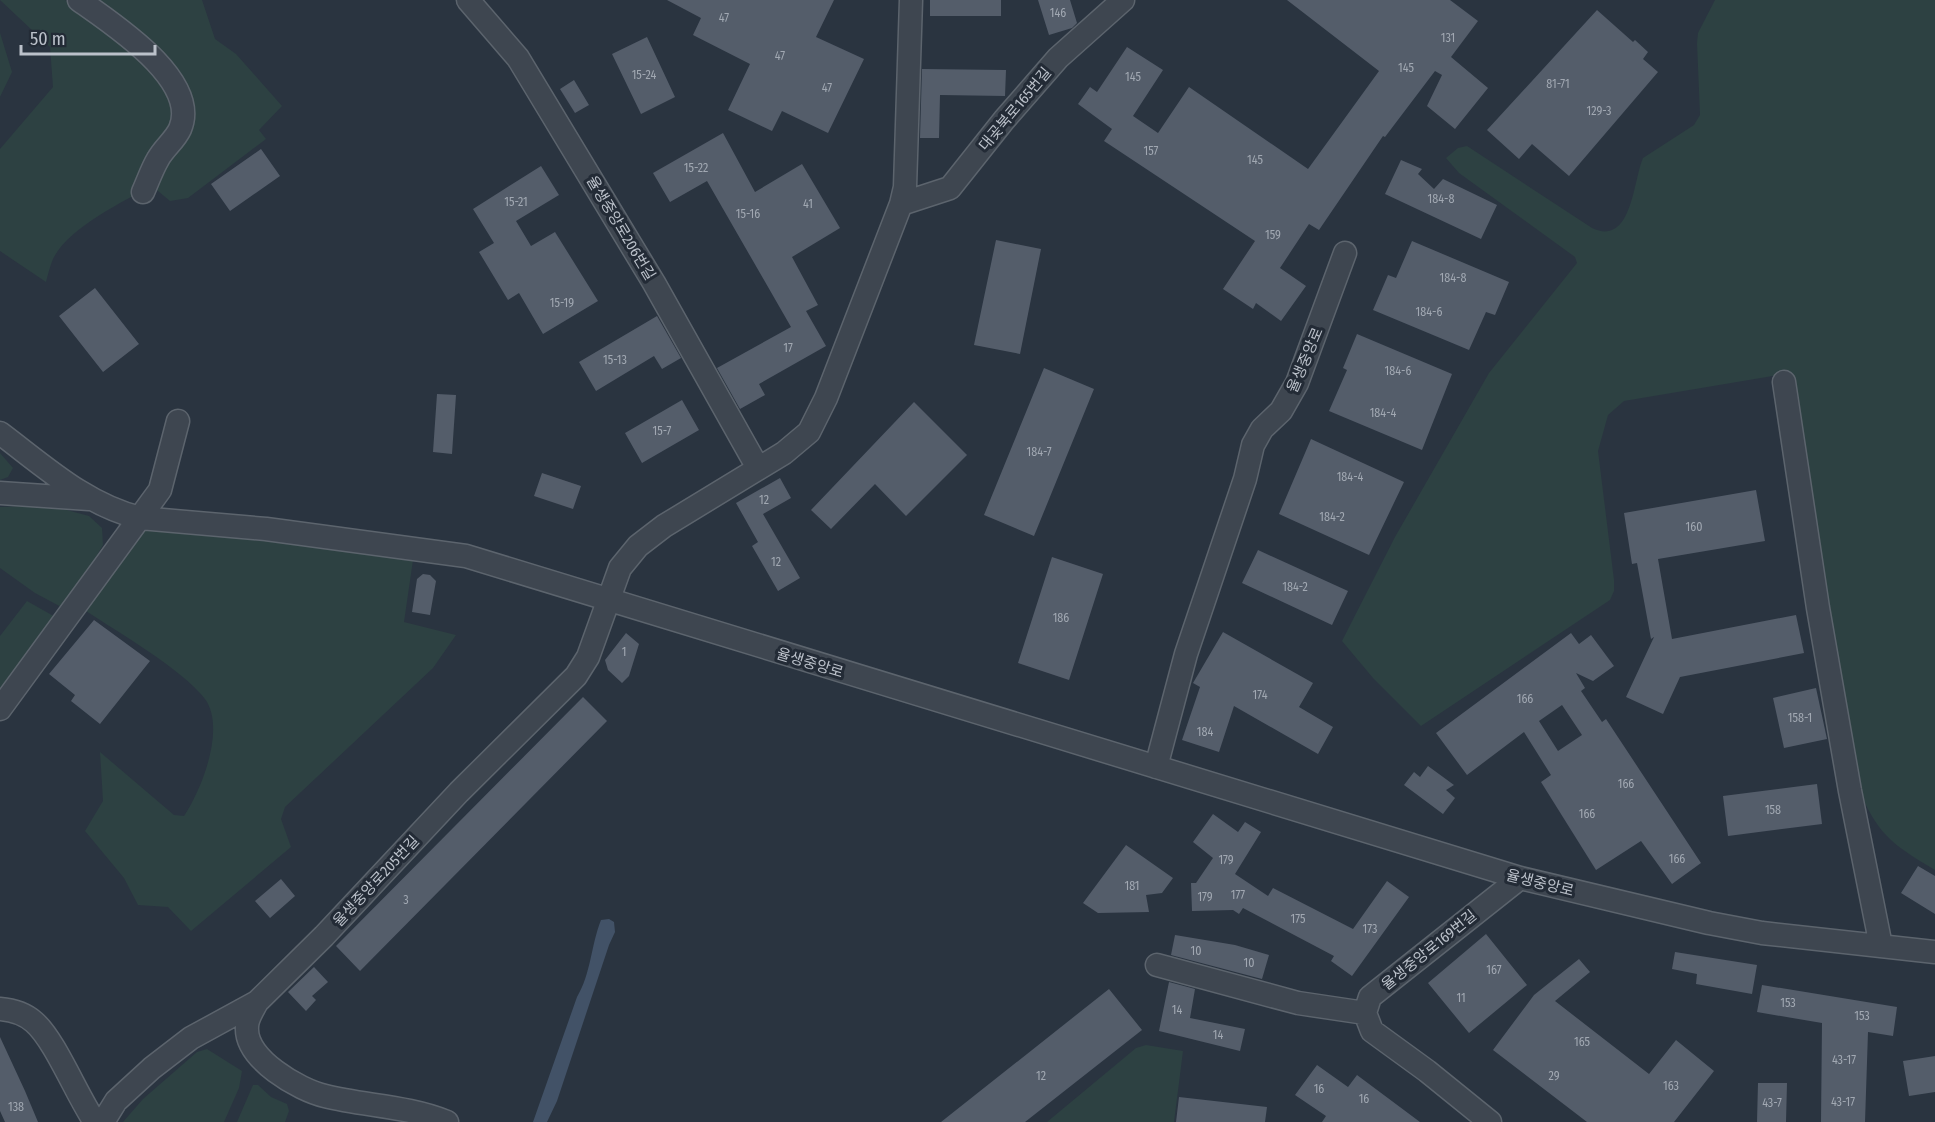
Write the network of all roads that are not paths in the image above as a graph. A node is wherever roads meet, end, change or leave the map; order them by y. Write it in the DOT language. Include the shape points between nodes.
graph roads {
  1 [pos="79,0"];
  2 [pos="468,0"];
  3 [pos="911,0"];
  4 [pos="1124,0"];
  5 [pos="143,192"];
  6 [pos="901,204"];
  7 [pos="1345,253"];
  8 [pos="1784,382"];
  9 [pos="178,421"];
  10 [pos="0,433"];
  11 [pos="758,468"];
  12 [pos="0,493"];
  13 [pos="88,499"];
  14 [pos="140,518"];
  15 [pos="607,601"];
  16 [pos="0,709"];
  17 [pos="1156,767"];
  18 [pos="1520,878"];
  19 [pos="1881,946"];
  20 [pos="1935,952"];
  21 [pos="1157,965"];
  22 [pos="257,1002"];
  23 [pos="0,1010"];
  24 [pos="1365,1012"];
  25 [pos="95,1122"];
  26 [pos="103,1122"];
  27 [pos="447,1122"];
  28 [pos="1490,1122"];
  1 -- 5 [label="street" via="131,38 170,77 183,108 180,129 159,158"];
  2 -- 11 [label="street, 율생중앙로206번길" via="518,58 654,283"];
  3 -- 6 [label="street" via="907,169"];
  4 -- 6 [label="street, 대곶북로165번길" via="1058,58 950,188"];
  6 -- 11 [label="street" via="818,417 798,444"];
  7 -- 17 [label="street, 율생중앙로" via="1297,383 1281,411 1262,429 1253,445 1186,654"];
  8 -- 19 [label="street" via="1822,631"];
  9 -- 14 [label="street" via="160,490"];
  10 -- 13 [label="street"];
  11 -- 15 [label="street" via="638,546 620,568"];
  12 -- 13 [label="street"];
  13 -- 14 [label="street, 율생중앙로"];
  14 -- 15 [label="street, 율생중앙로" via="266,529 466,556"];
  14 -- 16 [label="street"];
  15 -- 17 [label="street, 율생중앙로"];
  15 -- 22 [label="street, 율생중앙로205번길" via="588,657 576,676"];
  17 -- 18 [label="street, 율생중앙로"];
  18 -- 19 [label="street, 율생중앙로" via="1762,933"];
  18 -- 24 [label="street, 율생중앙로169번길" via="1370,997"];
  19 -- 20 [label="street, 율생중앙로"];
  21 -- 24 [label="street" via="1298,1003"];
  22 -- 26 [label="street, 율생중앙로205번길" via="191,1038 152,1068 116,1101"];
  22 -- 27 [label="street" via="246,1029 249,1042 256,1054 285,1078 324,1096 403,1109"];
  23 -- 25 [label="street" via="12,1010 34,1022"];
  24 -- 28 [label="street" via="1372,1031"];
}
